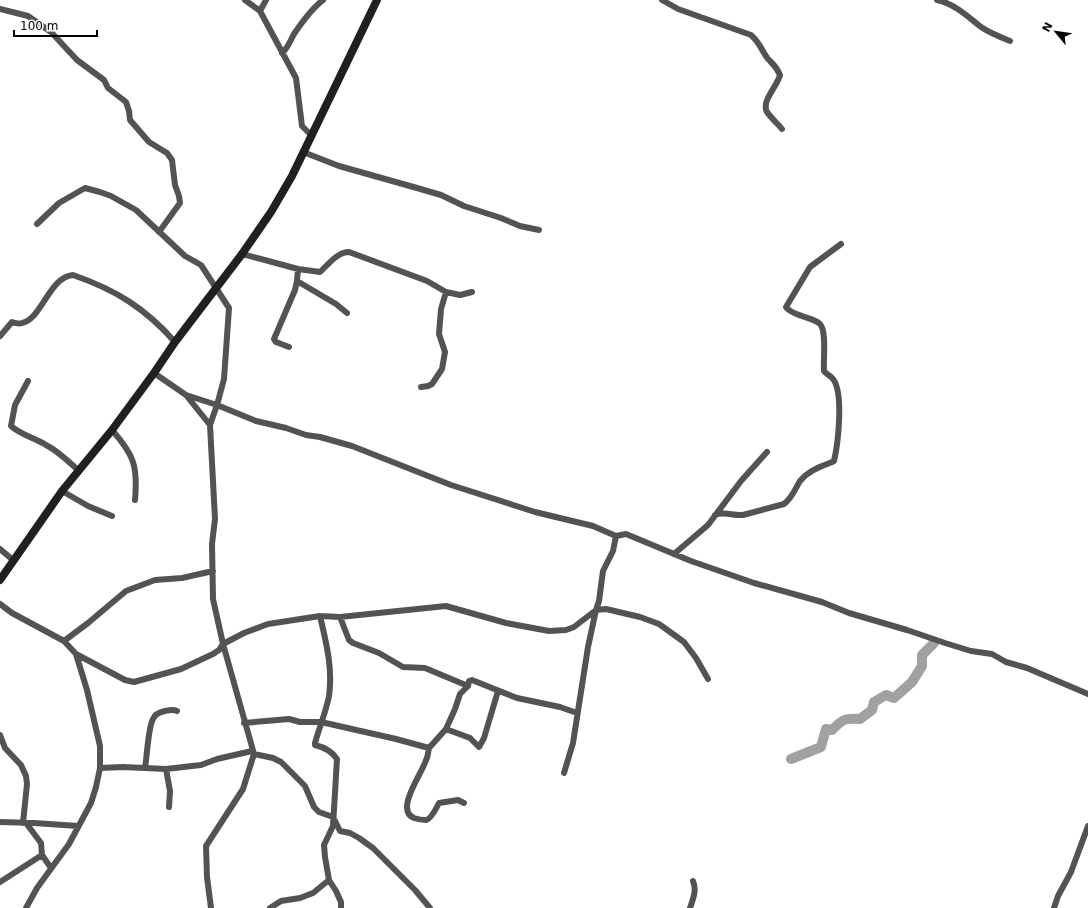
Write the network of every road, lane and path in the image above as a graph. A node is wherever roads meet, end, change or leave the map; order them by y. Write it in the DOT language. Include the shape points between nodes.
graph roads {
  1 [pos="245,0"];
  2 [pos="266,0"];
  3 [pos="322,0"];
  4 [pos="377,0"];
  5 [pos="662,0"];
  6 [pos="937,0"];
  7 [pos="0,9"];
  8 [pos="260,11"];
  9 [pos="1010,41"];
  10 [pos="282,53"];
  11 [pos="782,129"];
  12 [pos="311,136"];
  13 [pos="303,152"];
  14 [pos="37,224"];
  15 [pos="540,230"];
  16 [pos="159,232"];
  17 [pos="841,244"];
  18 [pos="242,254"];
  19 [pos="298,269"];
  20 [pos="297,281"];
  21 [pos="216,287"];
  22 [pos="446,292"];
  23 [pos="472,292"];
  24 [pos="347,313"];
  25 [pos="0,336"];
  26 [pos="175,342"];
  27 [pos="289,347"];
  28 [pos="154,373"];
  29 [pos="28,381"];
  30 [pos="421,387"];
  31 [pos="186,395"];
  32 [pos="218,405"];
  33 [pos="210,425"];
  34 [pos="112,430"];
  35 [pos="767,452"];
  36 [pos="78,470"];
  37 [pos="62,491"];
  38 [pos="135,500"];
  39 [pos="715,515"];
  40 [pos="112,516"];
  41 [pos="616,536"];
  42 [pos="0,548"];
  43 [pos="674,554"];
  44 [pos="13,560"];
  45 [pos="213,571"];
  46 [pos="0,580"];
  47 [pos="0,604"];
  48 [pos="596,610"];
  49 [pos="320,616"];
  50 [pos="340,617"];
  51 [pos="64,641"];
  52 [pos="223,644"];
  53 [pos="76,654"];
  54 [pos="708,679"];
  55 [pos="468,686"];
  56 [pos="498,691"];
  57 [pos="1088,694"];
  58 [pos="177,711"];
  59 [pos="577,713"];
  60 [pos="321,722"];
  61 [pos="244,723"];
  62 [pos="446,729"];
  63 [pos="0,735"];
  64 [pos="428,748"];
  65 [pos="253,752"];
  66 [pos="100,768"];
  67 [pos="145,768"];
  68 [pos="166,769"];
  69 [pos="564,773"];
  70 [pos="464,804"];
  71 [pos="169,807"];
  72 [pos="334,817"];
  73 [pos="0,822"];
  74 [pos="24,823"];
  75 [pos="78,826"];
  76 [pos="1088,826"];
  77 [pos="42,855"];
  78 [pos="51,868"];
  79 [pos="329,880"];
  80 [pos="693,881"];
  81 [pos="0,882"];
  82 [pos="26,908"];
  83 [pos="211,908"];
  84 [pos="270,908"];
  85 [pos="341,908"];
  86 [pos="430,908"];
  87 [pos="690,908"];
  88 [pos="1054,908"];
  1 -- 8 [label="street"];
  2 -- 8 [label="street"];
  3 -- 10 [label="street" via="306,17"];
  4 -- 12 [label="street"];
  5 -- 11 [label="street" via="678,9 751,35 758,42 780,75 766,100 766,106 767,112"];
  6 -- 9 [label="street" via="972,18 993,34"];
  7 -- 16 [label="street" via="28,16 51,32 77,60 104,80 108,88 124,100 130,120 149,142 170,157 180,203"];
  8 -- 10 [label="street"];
  10 -- 12 [label="street" via="296,78 302,126"];
  12 -- 13 [label="street"];
  13 -- 15 [label="street" via="339,166 423,190 520,226"];
  13 -- 18 [label="street" via="292,176"];
  14 -- 16 [label="street" via="60,203 80,190 88,188 111,196 136,210"];
  16 -- 21 [label="street" via="185,256 201,265"];
  17 -- 39 [label="street" via="810,267 786,307 822,327 824,371 834,380 840,406 834,460 805,475 784,504 743,515 721,512"];
  18 -- 19 [label="street"];
  18 -- 21 [label="street"];
  19 -- 20 [label="street"];
  19 -- 22 [label="street" via="320,272 343,252 349,252 427,282"];
  20 -- 24 [label="street"];
  20 -- 27 [label="street" via="274,339"];
  21 -- 26 [label="street"];
  21 -- 32 [label="street" via="229,308 224,379"];
  22 -- 23 [label="street" via="460,295"];
  22 -- 30 [label="street" via="440,316 440,334 445,352 442,368 432,384"];
  25 -- 26 [label="street" via="12,322 20,324 32,318 59,282 66,276 73,276 116,294 142,310"];
  26 -- 28 [label="street"];
  28 -- 31 [label="street"];
  28 -- 34 [label="street"];
  29 -- 36 [label="street" via="15,405 10,426 58,452"];
  31 -- 32 [label="street"];
  31 -- 33 [label="street"];
  32 -- 33 [label="street"];
  32 -- 41 [label="street" via="256,421 352,446 451,485 535,512 594,526"];
  33 -- 45 [label="street" via="215,519 212,544"];
  34 -- 36 [label="street"];
  34 -- 38 [label="street" via="126,445 133,458 136,475"];
  35 -- 39 [label="street" via="741,480"];
  36 -- 37 [label="street"];
  37 -- 40 [label="street"];
  37 -- 44 [label="street"];
  39 -- 43 [label="street" via="708,525"];
  41 -- 43 [label="street" via="626,534"];
  41 -- 48 [label="street" via="603,571"];
  42 -- 44 [label="street"];
  43 -- 57 [label="street" via="849,613 971,651 992,654"];
  44 -- 46 [label="street"];
  45 -- 51 [label="street" via="182,578 155,580 126,591"];
  45 -- 52 [label="street" via="214,605"];
  47 -- 51 [label="street"];
  48 -- 50 [label="street" via="574,627 549,631 506,623 446,606"];
  48 -- 54 [label="street" via="606,609 659,624 684,642"];
  48 -- 59 [label="street"];
  49 -- 50 [label="street"];
  49 -- 52 [label="street" via="268,624 244,632"];
  49 -- 60 [label="street" via="330,663 328,696"];
  50 -- 55 [label="street" via="349,640 353,643 379,653 403,667 425,668"];
  51 -- 53 [label="street"];
  52 -- 53 [label="street" via="213,654 181,669 134,682 125,680"];
  52 -- 61 [label="street"];
  53 -- 66 [label="street" via="100,746"];
  55 -- 56 [label="street" via="472,680"];
  55 -- 62 [label="street" via="460,694"];
  56 -- 59 [label="street"];
  56 -- 62 [label="street" via="479,747 470,738"];
  58 -- 67 [label="street" via="162,712 153,718"];
  59 -- 69 [label="street" via="573,742"];
  60 -- 61 [label="street" via="289,719"];
  60 -- 64 [label="street"];
  60 -- 72 [label="street" via="315,745 324,747 334,754 338,762"];
  61 -- 65 [label="street"];
  62 -- 64 [label="street"];
  63 -- 74 [label="street" via="5,748 21,765 26,776"];
  64 -- 70 [label="street" via="427,760 412,787 407,811 414,818 426,820 439,803 458,800"];
  65 -- 68 [label="street" via="200,765"];
  65 -- 72 [label="street" via="281,762 305,786 314,807 319,812"];
  65 -- 83 [label="street" via="243,789 206,846"];
  66 -- 67 [label="street"];
  66 -- 75 [label="street" via="91,803"];
  67 -- 68 [label="street"];
  68 -- 71 [label="street" via="170,791"];
  72 -- 79 [label="street" via="333,826 324,845"];
  72 -- 86 [label="street" via="340,831 350,833 373,848 416,890"];
  73 -- 74 [label="street"];
  74 -- 75 [label="street"];
  74 -- 77 [label="street" via="38,838"];
  75 -- 78 [label="street" via="70,844"];
  76 -- 88 [label="street"];
  77 -- 78 [label="street"];
  77 -- 81 [label="street"];
  78 -- 82 [label="street"];
  79 -- 84 [label="street" via="313,893 281,901"];
  79 -- 85 [label="street" via="341,902"];
  80 -- 87 [label="street" via="696,886"];
}
